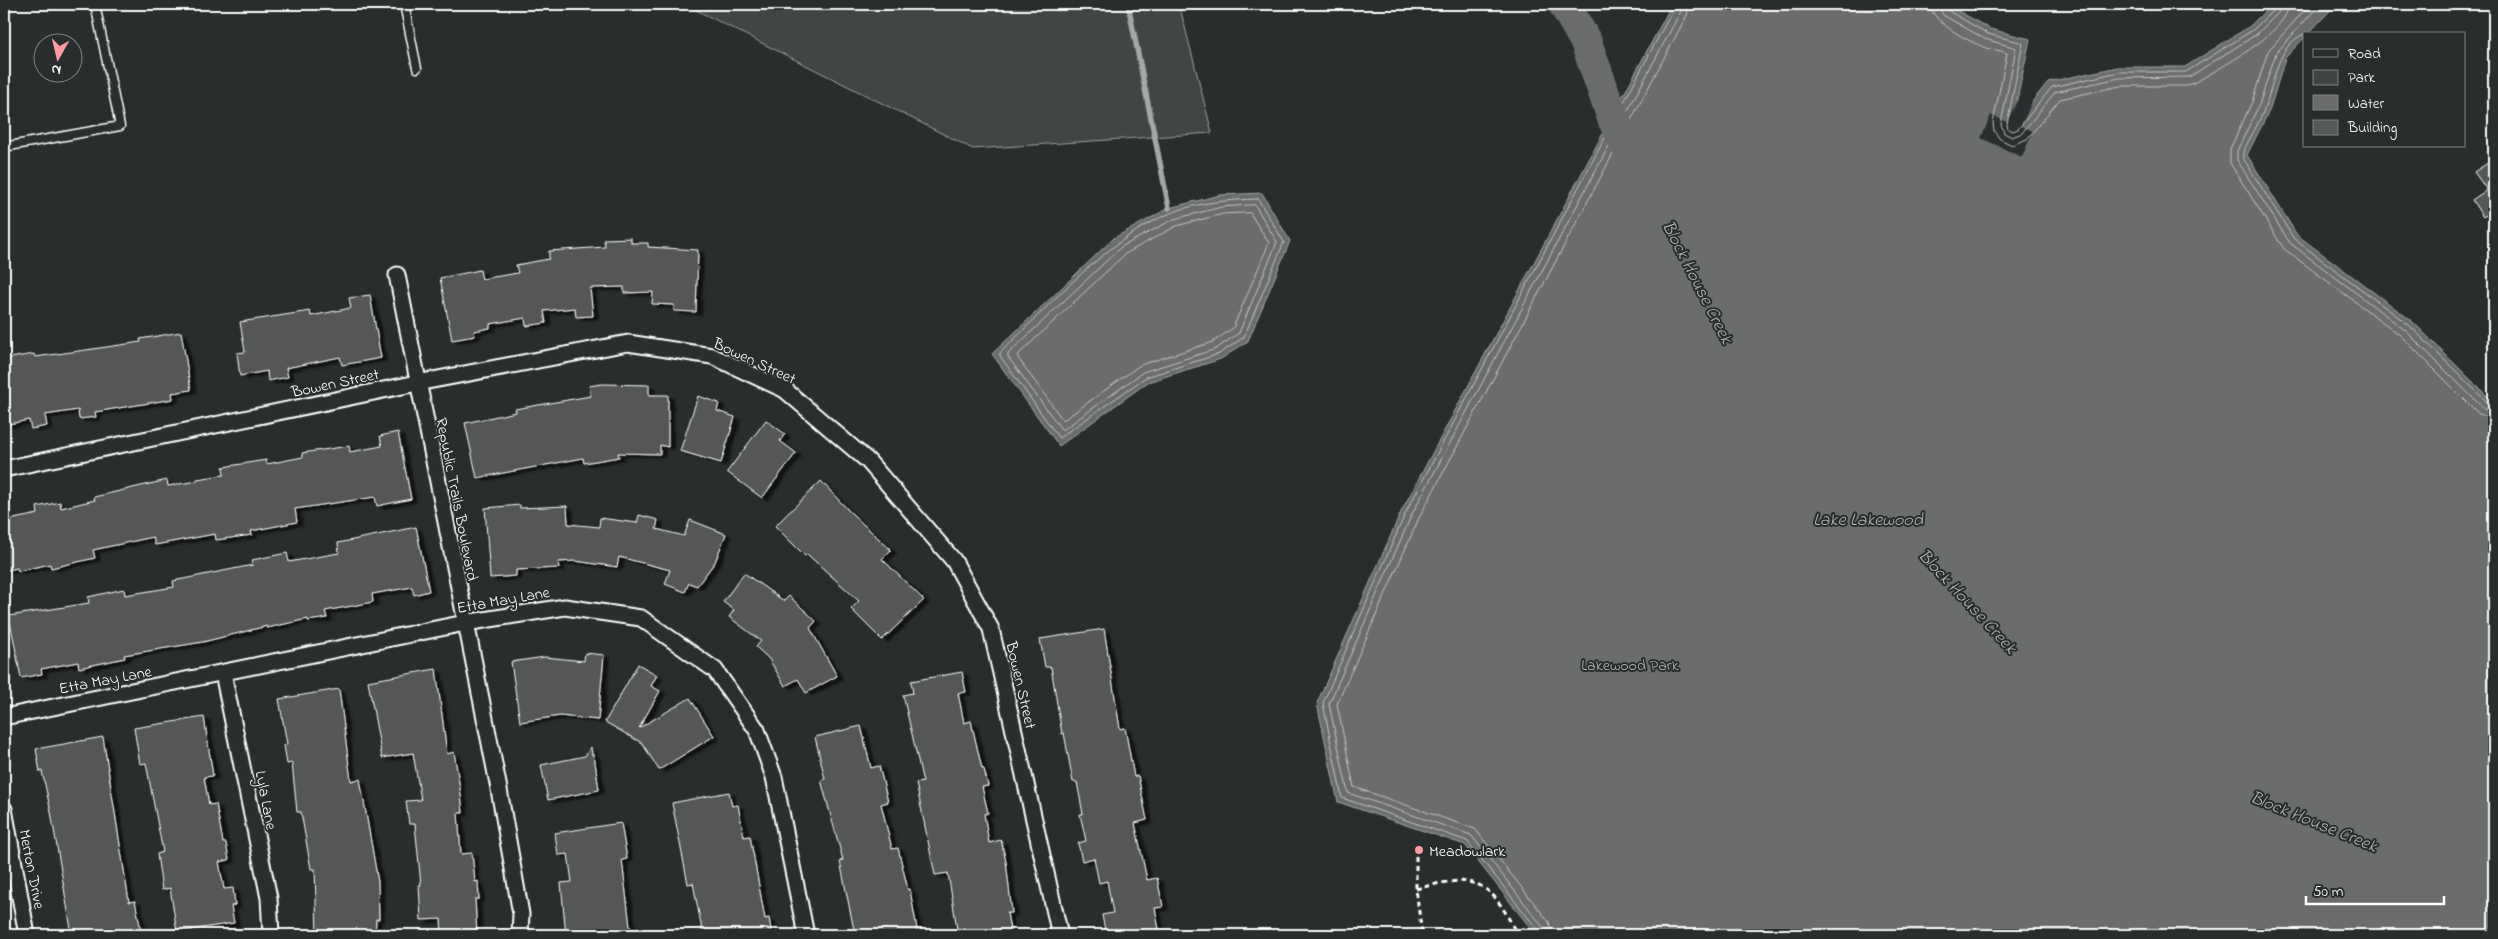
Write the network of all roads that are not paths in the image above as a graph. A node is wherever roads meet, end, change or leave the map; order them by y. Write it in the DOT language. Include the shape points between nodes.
graph roads {
  1 [pos="95,4"];
  2 [pos="404,4"];
  3 [pos="417,68"];
  4 [pos="4,147"];
  5 [pos="397,275"];
  6 [pos="417,383"];
  7 [pos="4,470"];
  8 [pos="465,623"];
  9 [pos="223,673"];
  10 [pos="4,717"];
  11 [pos="4,809"];
  12 [pos="27,935"];
  13 [pos="271,935"];
  14 [pos="520,935"];
  15 [pos="806,935"];
  16 [pos="1060,935"];
  1 -- 4 [label="lane" via="120,126"];
  2 -- 3 [label="lane"];
  5 -- 6 [label="street, Republic Trails Boulevard"];
  6 -- 7 [label="street, Bowen Street"];
  6 -- 8 [label="street, Republic Trails Boulevard"];
  6 -- 16 [label="street, Bowen Street" via="628,343 712,356 785,390 868,462 954,561 991,629"];
  8 -- 9 [label="street, Etta May Lane"];
  8 -- 14 [label="street, Republic Trails Boulevard" via="521,914"];
  8 -- 15 [label="street, Etta May Lane" via="566,607 641,618 715,670 757,730 774,777"];
  9 -- 10 [label="street, Etta May Lane"];
  9 -- 13 [label="street, Lyla Lane" via="269,898"];
  11 -- 12 [label="street, Merton Drive"];
}
